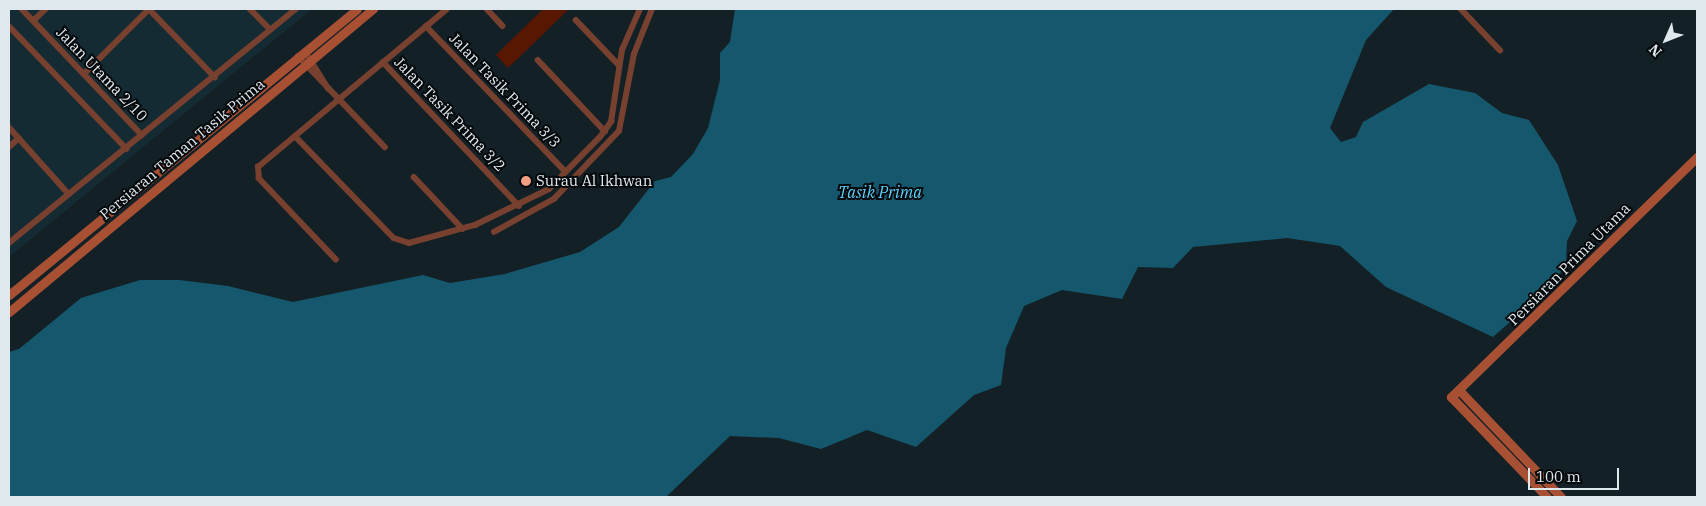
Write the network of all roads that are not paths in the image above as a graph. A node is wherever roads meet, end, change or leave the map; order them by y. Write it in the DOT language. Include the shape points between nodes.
graph roads {
  1 [pos="22,9"];
  2 [pos="46,9"];
  3 [pos="149,9"];
  4 [pos="250,9"];
  5 [pos="296,9"];
  6 [pos="356,9"];
  7 [pos="373,9"];
  8 [pos="447,9"];
  9 [pos="487,9"];
  10 [pos="640,9"];
  11 [pos="652,9"];
  12 [pos="1461,9"];
  13 [pos="34,20"];
  14 [pos="576,20"];
  15 [pos="9,26"];
  16 [pos="426,26"];
  17 [pos="503,26"];
  18 [pos="270,29"];
  19 [pos="1500,50"];
  20 [pos="301,53"];
  21 [pos="538,60"];
  22 [pos="383,62"];
  23 [pos="308,63"];
  24 [pos="619,65"];
  25 [pos="84,74"];
  26 [pos="215,77"];
  27 [pos="338,99"];
  28 [pos="9,127"];
  29 [pos="605,131"];
  30 [pos="142,135"];
  31 [pos="295,136"];
  32 [pos="19,138"];
  33 [pos="9,147"];
  34 [pos="385,147"];
  35 [pos="127,149"];
  36 [pos="1697,157"];
  37 [pos="566,172"];
  38 [pos="414,177"];
  39 [pos="70,194"];
  40 [pos="519,206"];
  41 [pos="463,228"];
  42 [pos="494,232"];
  43 [pos="9,243"];
  44 [pos="336,260"];
  45 [pos="9,295"];
  46 [pos="9,312"];
  47 [pos="1459,390"];
  48 [pos="1550,486"];
  49 [pos="1544,495"];
  50 [pos="1561,497"];
  1 -- 13 [label="street, Jalan Utama 2/10"];
  2 -- 13 [label="street"];
  3 -- 25 [label="street"];
  3 -- 26 [label="street"];
  4 -- 18 [label="street"];
  5 -- 18 [label="street"];
  6 -- 20 [label="main road, Persiaran Taman Tasik Prima"];
  7 -- 23 [label="main road, Persiaran Taman Tasik Prima"];
  8 -- 16 [label="street"];
  9 -- 17 [label="street"];
  10 -- 24 [label="street"];
  11 -- 42 [label="street" via="634,54 619,131 554,199"];
  12 -- 19 [label="street"];
  13 -- 25 [label="street, Jalan Utama 2/10"];
  14 -- 24 [label="street"];
  15 -- 35 [label="street"];
  16 -- 22 [label="street"];
  16 -- 37 [label="street, Jalan Tasik Prima 3/3"];
  18 -- 26 [label="street"];
  20 -- 23 [label="street"];
  20 -- 45 [label="main road, Persiaran Taman Tasik Prima"];
  21 -- 29 [label="street"];
  22 -- 27 [label="street"];
  22 -- 40 [label="street, Jalan Tasik Prima 3/2"];
  23 -- 27 [label="street"];
  23 -- 46 [label="main road, Persiaran Taman Tasik Prima"];
  24 -- 29 [label="street" via="616,100"];
  25 -- 30 [label="street, Jalan Utama 2/10"];
  26 -- 30 [label="street"];
  27 -- 31 [label="street"];
  27 -- 34 [label="street"];
  28 -- 32 [label="street"];
  29 -- 37 [label="street"];
  30 -- 35 [label="street"];
  31 -- 41 [label="street" via="394,238 409,243"];
  31 -- 44 [label="street" via="258,167 256,173"];
  32 -- 33 [label="street"];
  32 -- 39 [label="street"];
  35 -- 39 [label="street"];
  36 -- 47 [label="main road, Persiaran Prima Utama"];
  37 -- 40 [label="street" via="549,189"];
  38 -- 41 [label="street"];
  39 -- 43 [label="street"];
  40 -- 41 [label="street"];
  47 -- 48 [label="main road"];
  47 -- 49 [label="main road" via="1452,397"];
  48 -- 49 [label="main road"];
  48 -- 50 [label="main road"];
}
